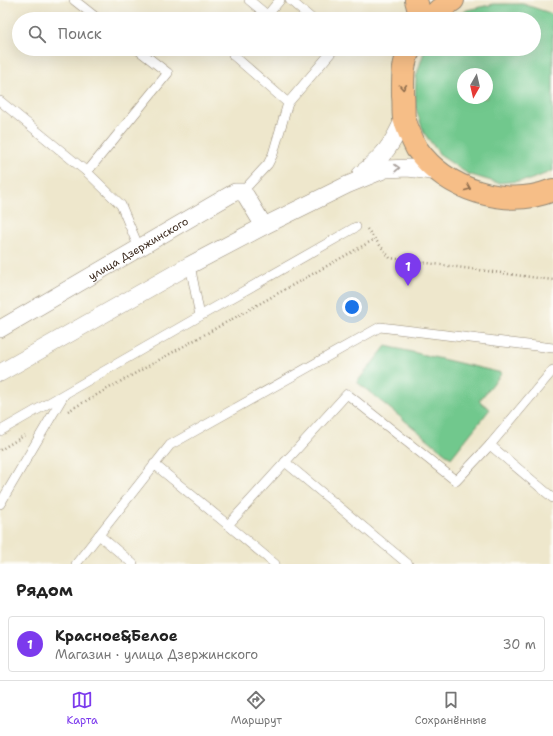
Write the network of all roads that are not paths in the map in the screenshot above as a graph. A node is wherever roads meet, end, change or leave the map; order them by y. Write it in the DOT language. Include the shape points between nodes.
graph roads {
  1 [pos="74,0"];
  2 [pos="249,0"];
  3 [pos="280,0"];
  4 [pos="290,0"];
  5 [pos="416,0"];
  6 [pos="453,0"];
  7 [pos="89,12"];
  8 [pos="261,12"];
  9 [pos="270,12"];
  10 [pos="304,12"];
  11 [pos="419,12"];
  12 [pos="437,12"];
  13 [pos="145,56"];
  14 [pos="234,56"];
  15 [pos="328,56"];
  16 [pos="407,56"];
  17 [pos="0,101"];
  18 [pos="288,103"];
  19 [pos="404,118"];
  20 [pos="86,172"];
  21 [pos="439,172"];
  22 [pos="347,185"];
  23 [pos="551,191"];
  24 [pos="242,192"];
  25 [pos="264,226"];
  26 [pos="359,226"];
  27 [pos="139,248"];
  28 [pos="190,265"];
  29 [pos="200,316"];
  30 [pos="0,329"];
  31 [pos="553,348"];
  32 [pos="553,370"];
  33 [pos="0,373"];
  34 [pos="64,394"];
  35 [pos="0,431"];
  36 [pos="490,445"];
  37 [pos="285,462"];
  38 [pos="154,464"];
  39 [pos="553,498"];
  40 [pos="0,504"];
  41 [pos="228,525"];
  42 [pos="99,535"];
  43 [pos="76,564"];
  44 [pos="134,564"];
  45 [pos="275,564"];
  46 [pos="408,564"];
  1 -- 7 [label="lane"];
  2 -- 8 [label="lane"];
  3 -- 9 [label="lane"];
  4 -- 10 [label="lane"];
  5 -- 11 [label="main road"];
  6 -- 12 [label="main road"];
  13 -- 20 [label="lane" via="168,74"];
  14 -- 18 [label="lane"];
  15 -- 18 [label="lane"];
  16 -- 19 [label="main road, one-way" via="402,76"];
  17 -- 20 [label="lane"];
  18 -- 24 [label="lane" via="268,164"];
  19 -- 21 [label="main road" via="417,148"];
  19 -- 22 [label="street" via="386,152"];
  20 -- 27 [label="lane" via="121,205"];
  22 -- 21 [label="street, one-way" via="386,169 408,168"];
  21 -- 23 [label="main road, one-way" via="480,193 523,197"];
  22 -- 25 [label="street"];
  24 -- 25 [label="street"];
  24 -- 27 [label="street, улица Дзержинского" via="235,192"];
  25 -- 28 [label="street"];
  26 -- 29 [label="lane"];
  27 -- 30 [label="street, улица Дзержинского"];
  28 -- 29 [label="lane"];
  28 -- 33 [label="street"];
  29 -- 34 [label="lane"];
  31 -- 38 [label="lane" via="380,327 170,445"];
  32 -- 36 [label="lane"];
  34 -- 35 [label="lane"];
  34 -- 40 [label="lane"];
  36 -- 37 [label="lane" via="456,481 347,394"];
  36 -- 39 [label="lane"];
  37 -- 41 [label="lane"];
  37 -- 46 [label="lane"];
  38 -- 41 [label="lane"];
  38 -- 42 [label="lane"];
  41 -- 45 [label="lane"];
  42 -- 43 [label="lane"];
  42 -- 44 [label="lane"];
}
